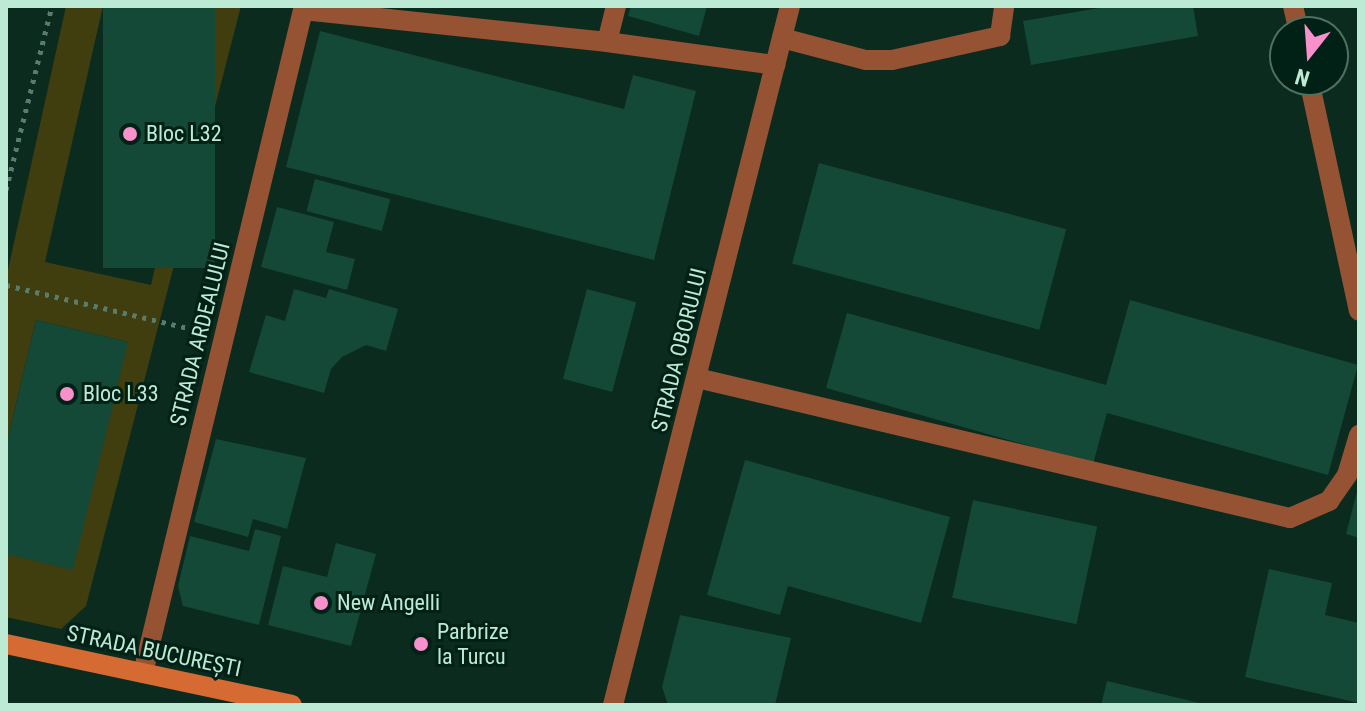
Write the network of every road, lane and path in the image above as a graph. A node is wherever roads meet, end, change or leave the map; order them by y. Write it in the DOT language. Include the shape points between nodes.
graph roads {
  1 [pos="52,6"];
  2 [pos="616,6"];
  3 [pos="790,6"];
  4 [pos="1004,6"];
  5 [pos="304,8"];
  6 [pos="782,38"];
  7 [pos="607,42"];
  8 [pos="775,65"];
  9 [pos="1312,96"];
  10 [pos="6,190"];
  11 [pos="6,285"];
  12 [pos="1359,311"];
  13 [pos="224,337"];
  14 [pos="697,378"];
  15 [pos="1359,435"];
  16 [pos="6,644"];
  17 [pos="143,673"];
  18 [pos="292,705"];
  19 [pos="613,705"];
  1 -- 10 [label="path"];
  2 -- 7 [label="street"];
  3 -- 6 [label="street, STRADA OBORULUI"];
  4 -- 6 [label="street" via="1000,36 892,60 866,60"];
  5 -- 7 [label="street"];
  5 -- 13 [label="street, STRADA ARDEALULUI"];
  6 -- 8 [label="street, STRADA OBORULUI"];
  7 -- 8 [label="street"];
  8 -- 14 [label="street, STRADA OBORULUI"];
  9 -- 12 [label="street"];
  11 -- 13 [label="path"];
  13 -- 17 [label="street, STRADA ARDEALULUI"];
  14 -- 15 [label="street" via="1290,518 1329,501 1347,475"];
  14 -- 19 [label="street, STRADA OBORULUI"];
  16 -- 17 [label="street, STRADA BUCUREȘTI"];
  17 -- 18 [label="street, STRADA BUCUREȘTI"];
}
